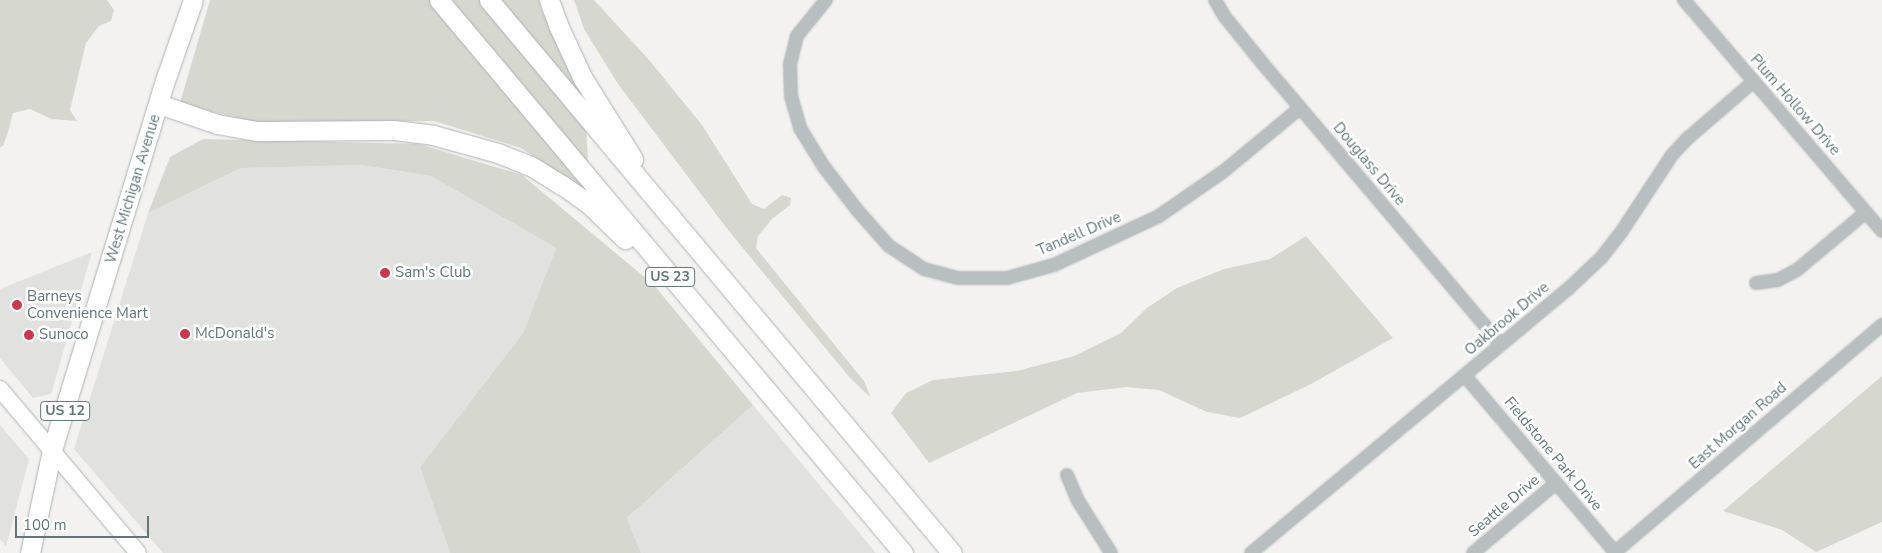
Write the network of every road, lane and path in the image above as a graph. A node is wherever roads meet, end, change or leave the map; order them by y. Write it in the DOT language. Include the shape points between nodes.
graph roads {
  1 [pos="193,0"];
  2 [pos="439,0"];
  3 [pos="489,0"];
  4 [pos="549,0"];
  5 [pos="826,0"];
  6 [pos="1215,0"];
  7 [pos="1684,0"];
  8 [pos="1754,81"];
  9 [pos="159,104"];
  10 [pos="1300,108"];
  11 [pos="663,210"];
  12 [pos="1866,212"];
  13 [pos="1882,231"];
  14 [pos="1756,283"];
  15 [pos="704,317"];
  16 [pos="1882,325"];
  17 [pos="1501,346"];
  18 [pos="1465,376"];
  19 [pos="0,389"];
  20 [pos="52,450"];
  21 [pos="1067,475"];
  22 [pos="1556,483"];
  23 [pos="30,553"];
  24 [pos="138,553"];
  25 [pos="902,553"];
  26 [pos="952,553"];
  27 [pos="1111,553"];
  28 [pos="1251,553"];
  29 [pos="1473,553"];
  30 [pos="1615,553"];
  1 -- 9 [label="highway, West Michigan Avenue / US 12"];
  2 -- 15 [label="highway, US 23"];
  3 -- 11 [label="highway, US 23"];
  4 -- 11 [label="highway" via="582,77"];
  5 -- 10 [label="street, Tandell Drive" via="798,36 790,65 791,96 800,128 824,167 889,246 924,269 958,278 1007,278 1054,265 1159,216 1224,171"];
  6 -- 10 [label="street, Douglass Drive" via="1225,17"];
  7 -- 8 [label="street, Plum Hollow Drive"];
  8 -- 12 [label="street, Plum Hollow Drive"];
  8 -- 17 [label="street, Oakbrook Drive" via="1672,155 1601,258"];
  9 -- 15 [label="highway" via="217,124 258,131 394,130 434,135 498,153 531,166 588,204"];
  9 -- 20 [label="highway, West Michigan Avenue / US 12"];
  10 -- 17 [label="street, Douglass Drive"];
  11 -- 26 [label="highway, US 23"];
  12 -- 13 [label="street, Plum Hollow Drive"];
  12 -- 14 [label="street" via="1797,270 1778,280"];
  15 -- 25 [label="highway, US 23"];
  16 -- 30 [label="street, East Morgan Road"];
  17 -- 18 [label="street, Oakbrook Drive"];
  18 -- 22 [label="street, Fieldstone Park Drive"];
  18 -- 28 [label="street, Oakbrook Drive"];
  19 -- 20 [label="main road"];
  20 -- 23 [label="highway, West Michigan Avenue / US 12"];
  20 -- 24 [label="main road"];
  21 -- 27 [label="street" via="1077,500"];
  22 -- 29 [label="street, Seattle Drive"];
  22 -- 30 [label="street, Fieldstone Park Drive"];
}
